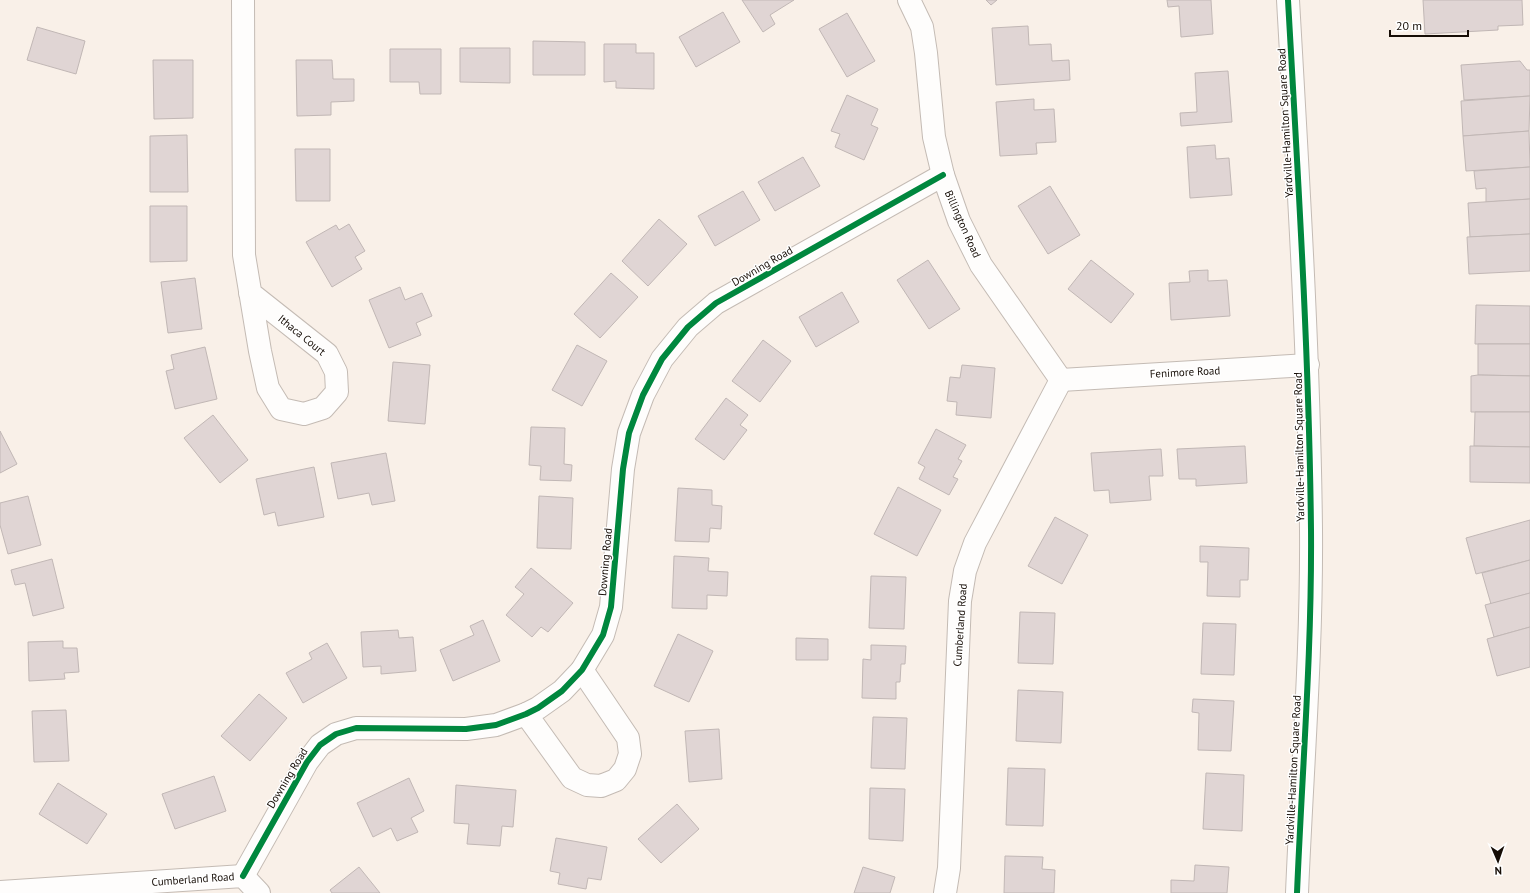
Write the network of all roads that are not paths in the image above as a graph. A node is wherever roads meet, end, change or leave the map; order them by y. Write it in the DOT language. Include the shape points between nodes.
graph roads {
  1 [pos="244,0"];
  2 [pos="909,0"];
  3 [pos="1288,0"];
  4 [pos="943,175"];
  5 [pos="250,293"];
  6 [pos="1308,365"];
  7 [pos="1061,380"];
  8 [pos="582,670"];
  9 [pos="526,714"];
  10 [pos="243,876"];
  11 [pos="0,892"];
  12 [pos="258,893"];
  13 [pos="945,893"];
  14 [pos="1297,893"];
  1 -- 5 [label="street, Ithaca Court" via="244,255"];
  2 -- 4 [label="street, Billington Road" via="922,27 934,137"];
  3 -- 6 [label="street, Yardville-Hamilton Square Road"];
  4 -- 7 [label="street, Billington Road" via="959,221 981,265"];
  4 -- 8 [label="street, Downing Road" via="716,304 688,327 662,359 642,395 629,433 623,469 612,607 602,635"];
  5 -- 5 [label="street, Ithaca Court" via="268,388 281,409 304,414 323,408 337,392 336,372 327,354"];
  6 -- 7 [label="street, Fenimore Road"];
  6 -- 14 [label="street, Yardville-Hamilton Square Road" via="1308,674"];
  7 -- 13 [label="street, Cumberland Road" via="975,543 965,571 958,629 950,868"];
  8 -- 9 [label="street, Downing Road" via="562,691"];
  8 -- 9 [label="street" via="628,738 630,754 625,769 616,780 601,786 586,786 572,778"];
  9 -- 10 [label="street, Downing Road" via="496,725 466,729 356,728 336,734 320,746 307,762"];
  10 -- 11 [label="street, Cumberland Road"];
  10 -- 12 [label="street, Cumberland Road"];
}
